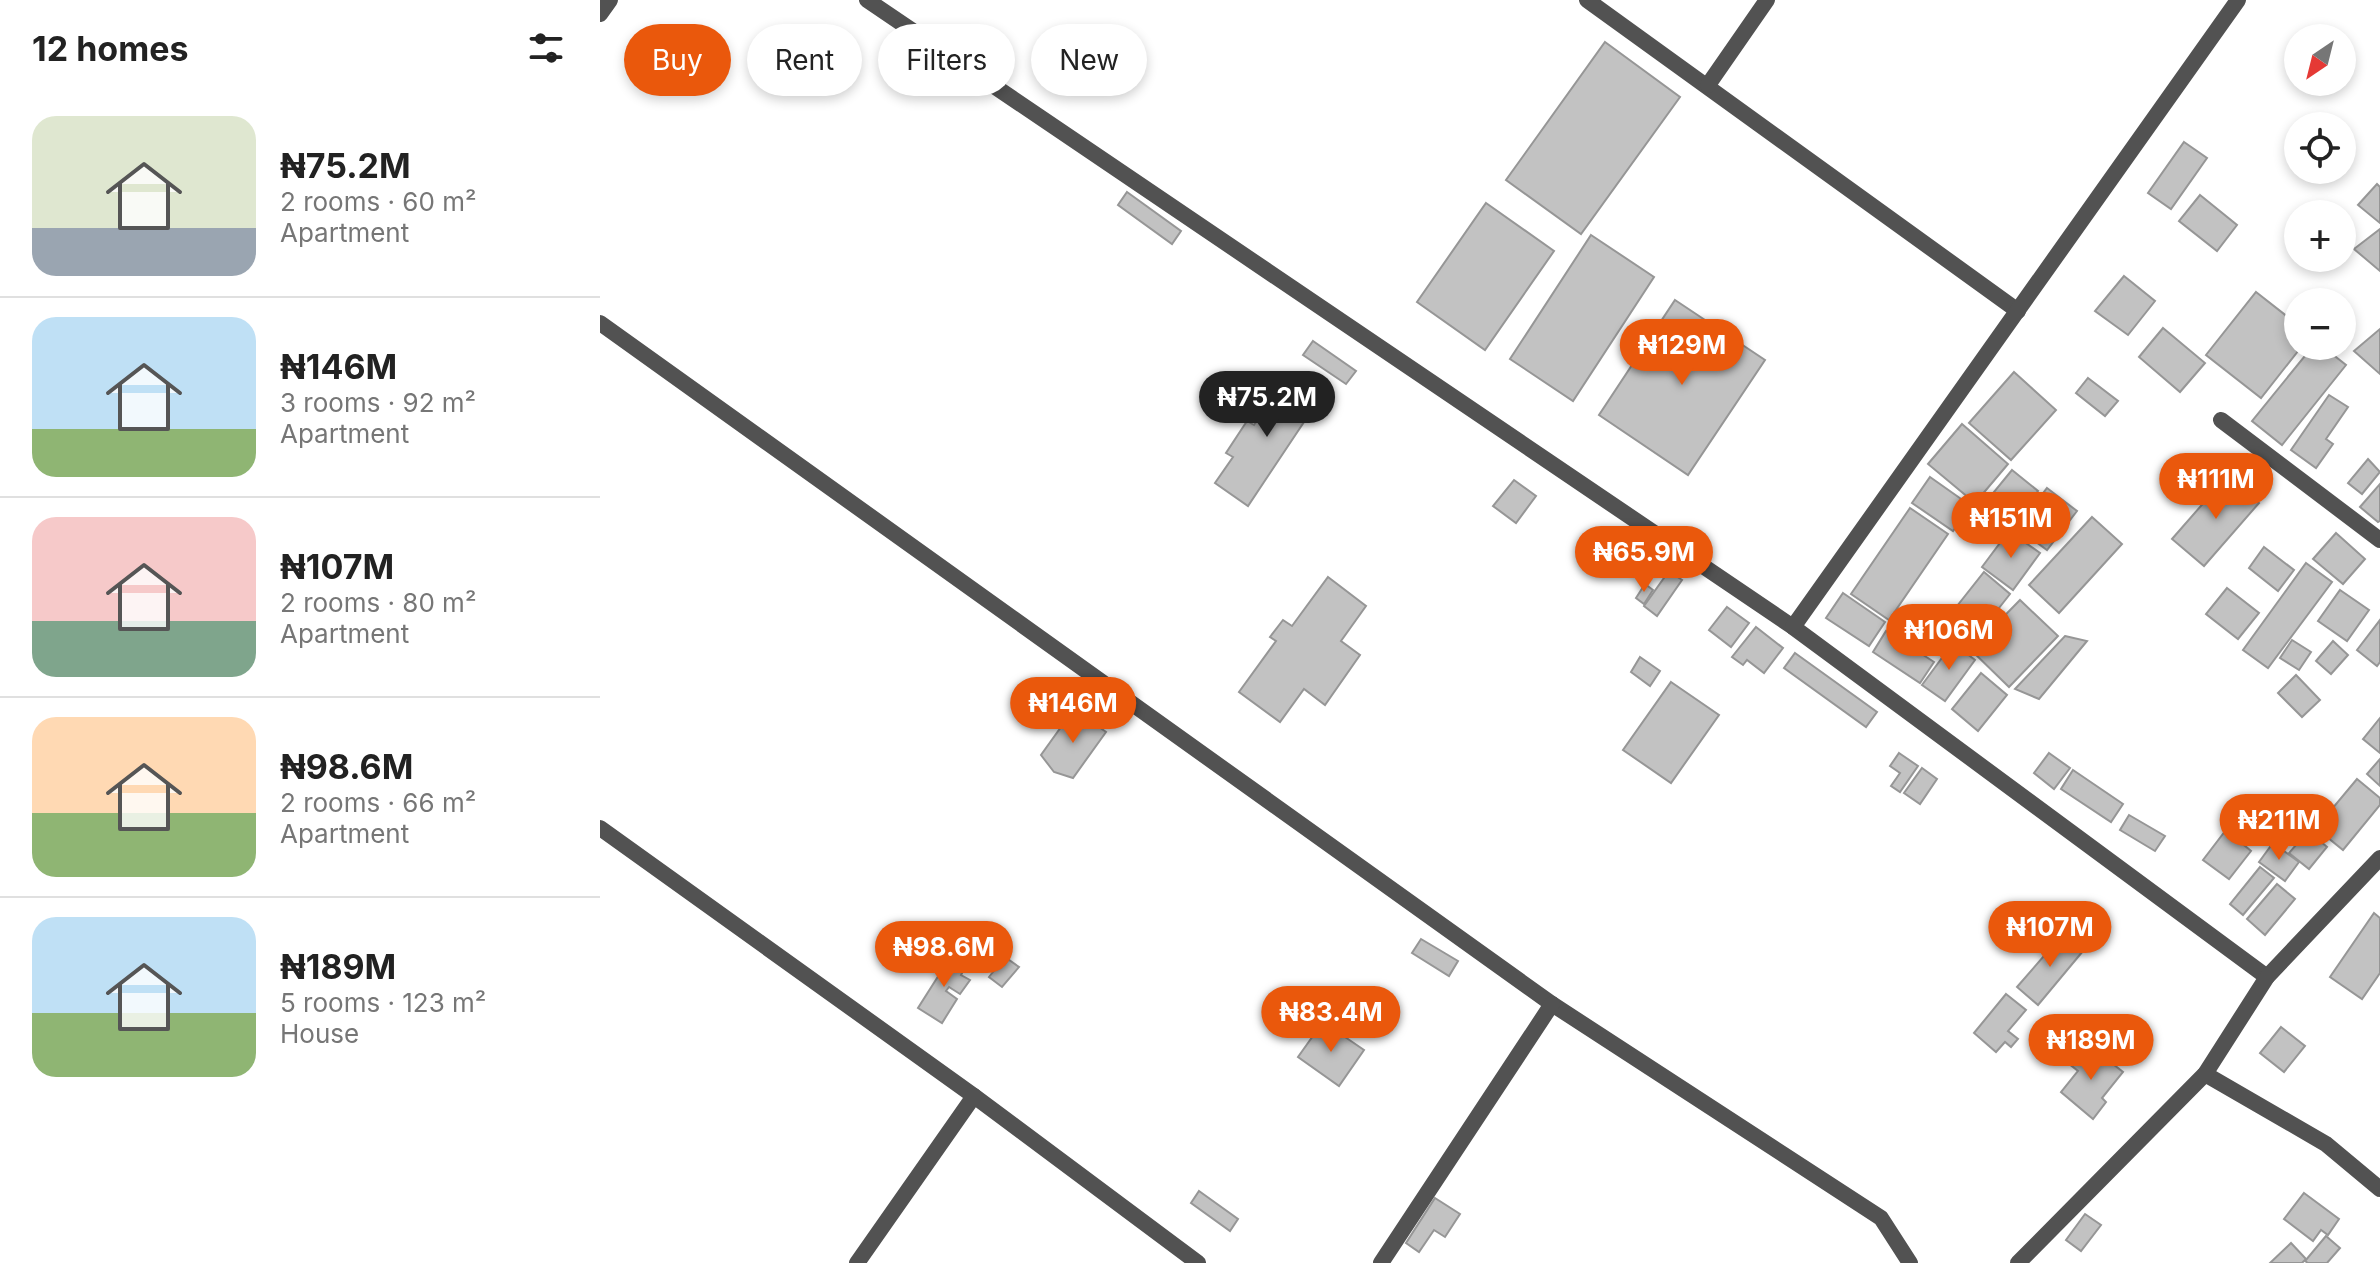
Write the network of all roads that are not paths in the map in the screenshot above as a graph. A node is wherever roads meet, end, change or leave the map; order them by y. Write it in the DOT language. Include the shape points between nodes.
graph roads {
  1 [pos="610,0"];
  2 [pos="867,0"];
  3 [pos="1587,0"];
  4 [pos="1767,0"];
  5 [pos="2238,0"];
  6 [pos="600,14"];
  7 [pos="1708,85"];
  8 [pos="2018,311"];
  9 [pos="600,323"];
  10 [pos="2221,420"];
  11 [pos="2380,540"];
  12 [pos="1793,627"];
  13 [pos="600,828"];
  14 [pos="2380,858"];
  15 [pos="2267,977"];
  16 [pos="1552,1004"];
  17 [pos="2205,1074"];
  18 [pos="974,1096"];
  19 [pos="2380,1189"];
  20 [pos="857,1263"];
  21 [pos="1198,1263"];
  22 [pos="1381,1263"];
  23 [pos="1910,1263"];
  24 [pos="2018,1263"];
  1 -- 6 [label="street"];
  2 -- 12 [label="street"];
  3 -- 7 [label="street"];
  4 -- 7 [label="street"];
  5 -- 8 [label="street"];
  7 -- 8 [label="street"];
  8 -- 12 [label="street"];
  9 -- 16 [label="street"];
  10 -- 11 [label="street"];
  12 -- 15 [label="street"];
  13 -- 18 [label="street"];
  14 -- 15 [label="street"];
  15 -- 17 [label="street"];
  16 -- 22 [label="street"];
  16 -- 23 [label="street" via="1881,1218"];
  17 -- 19 [label="street" via="2326,1144"];
  17 -- 24 [label="street"];
  18 -- 20 [label="street"];
  18 -- 21 [label="street"];
}
